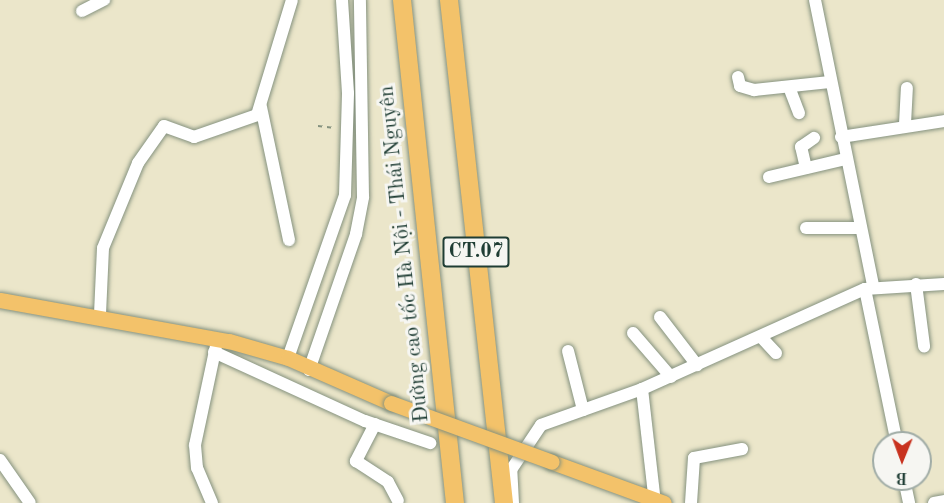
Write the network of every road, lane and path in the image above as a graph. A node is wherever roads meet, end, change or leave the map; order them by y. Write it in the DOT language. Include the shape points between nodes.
graph roads {
  1 [pos="104,0"];
  2 [pos="292,0"];
  3 [pos="342,0"];
  4 [pos="360,0"];
  5 [pos="402,0"];
  6 [pos="449,0"];
  7 [pos="815,0"];
  8 [pos="82,11"];
  9 [pos="738,77"];
  10 [pos="830,82"];
  11 [pos="789,87"];
  12 [pos="907,88"];
  13 [pos="261,107"];
  14 [pos="800,113"];
  15 [pos="944,121"];
  16 [pos="905,124"];
  17 [pos="318,126"];
  18 [pos="348,129"];
  19 [pos="841,137"];
  20 [pos="814,138"];
  21 [pos="845,159"];
  22 [pos="807,168"];
  23 [pos="769,177"];
  24 [pos="806,228"];
  25 [pos="861,228"];
  26 [pos="289,240"];
  27 [pos="916,284"];
  28 [pos="944,284"];
  29 [pos="869,287"];
  30 [pos="0,300"];
  31 [pos="100,314"];
  32 [pos="660,317"];
  33 [pos="633,333"];
  34 [pos="760,337"];
  35 [pos="216,345"];
  36 [pos="924,346"];
  37 [pos="568,351"];
  38 [pos="776,353"];
  39 [pos="288,358"];
  40 [pos="697,365"];
  41 [pos="309,370"];
  42 [pos="671,377"];
  43 [pos="642,389"];
  44 [pos="583,410"];
  45 [pos="375,424"];
  46 [pos="895,431"];
  47 [pos="430,443"];
  48 [pos="742,449"];
  49 [pos="0,460"];
  50 [pos="398,501"];
  51 [pos="944,501"];
  52 [pos="658,502"];
  53 [pos="30,503"];
  54 [pos="212,503"];
  55 [pos="455,503"];
  56 [pos="504,503"];
  57 [pos="513,503"];
  58 [pos="691,503"];
  59 [pos="934,503"];
  1 -- 8 [label="street"];
  2 -- 13 [label="street"];
  3 -- 18 [label="street"];
  4 -- 41 [label="street" via="363,197 356,234"];
  5 -- 55 [label="highway, Đường cao tốc Hà Nội - Thái Nguyên / CT.07"];
  6 -- 56 [label="highway, CT.07"];
  7 -- 10 [label="street"];
  9 -- 11 [label="street" via="745,88"];
  10 -- 11 [label="street"];
  10 -- 19 [label="street"];
  11 -- 14 [label="street"];
  12 -- 16 [label="street"];
  13 -- 26 [label="street"];
  13 -- 31 [label="street" via="250,119 200,136 170,124 160,129 112,216 103,248"];
  15 -- 16 [label="street"];
  16 -- 19 [label="street"];
  17 -- 18 [label="path"];
  18 -- 39 [label="street" via="338,225"];
  19 -- 21 [label="street"];
  20 -- 22 [label="street" via="801,147"];
  21 -- 22 [label="street"];
  21 -- 25 [label="street"];
  22 -- 23 [label="street"];
  24 -- 25 [label="street"];
  25 -- 29 [label="street"];
  27 -- 28 [label="street"];
  27 -- 29 [label="street"];
  27 -- 36 [label="street"];
  29 -- 34 [label="street"];
  29 -- 46 [label="street"];
  30 -- 31 [label="main road"];
  31 -- 35 [label="main road"];
  32 -- 40 [label="street"];
  33 -- 42 [label="street"];
  34 -- 38 [label="street"];
  34 -- 40 [label="street"];
  35 -- 39 [label="main road"];
  35 -- 45 [label="street"];
  35 -- 54 [label="street" via="195,445 196,468"];
  37 -- 44 [label="street"];
  39 -- 41 [label="main road"];
  40 -- 42 [label="street"];
  41 -- 52 [label="main road, bridge"];
  42 -- 43 [label="street"];
  43 -- 44 [label="street"];
  43 -- 52 [label="street"];
  44 -- 57 [label="street" via="541,425 528,436 511,470"];
  45 -- 47 [label="street"];
  45 -- 50 [label="street" via="357,461 388,482"];
  48 -- 58 [label="street" via="694,458"];
  49 -- 53 [label="street"];
  51 -- 59 [label="street"];
}
